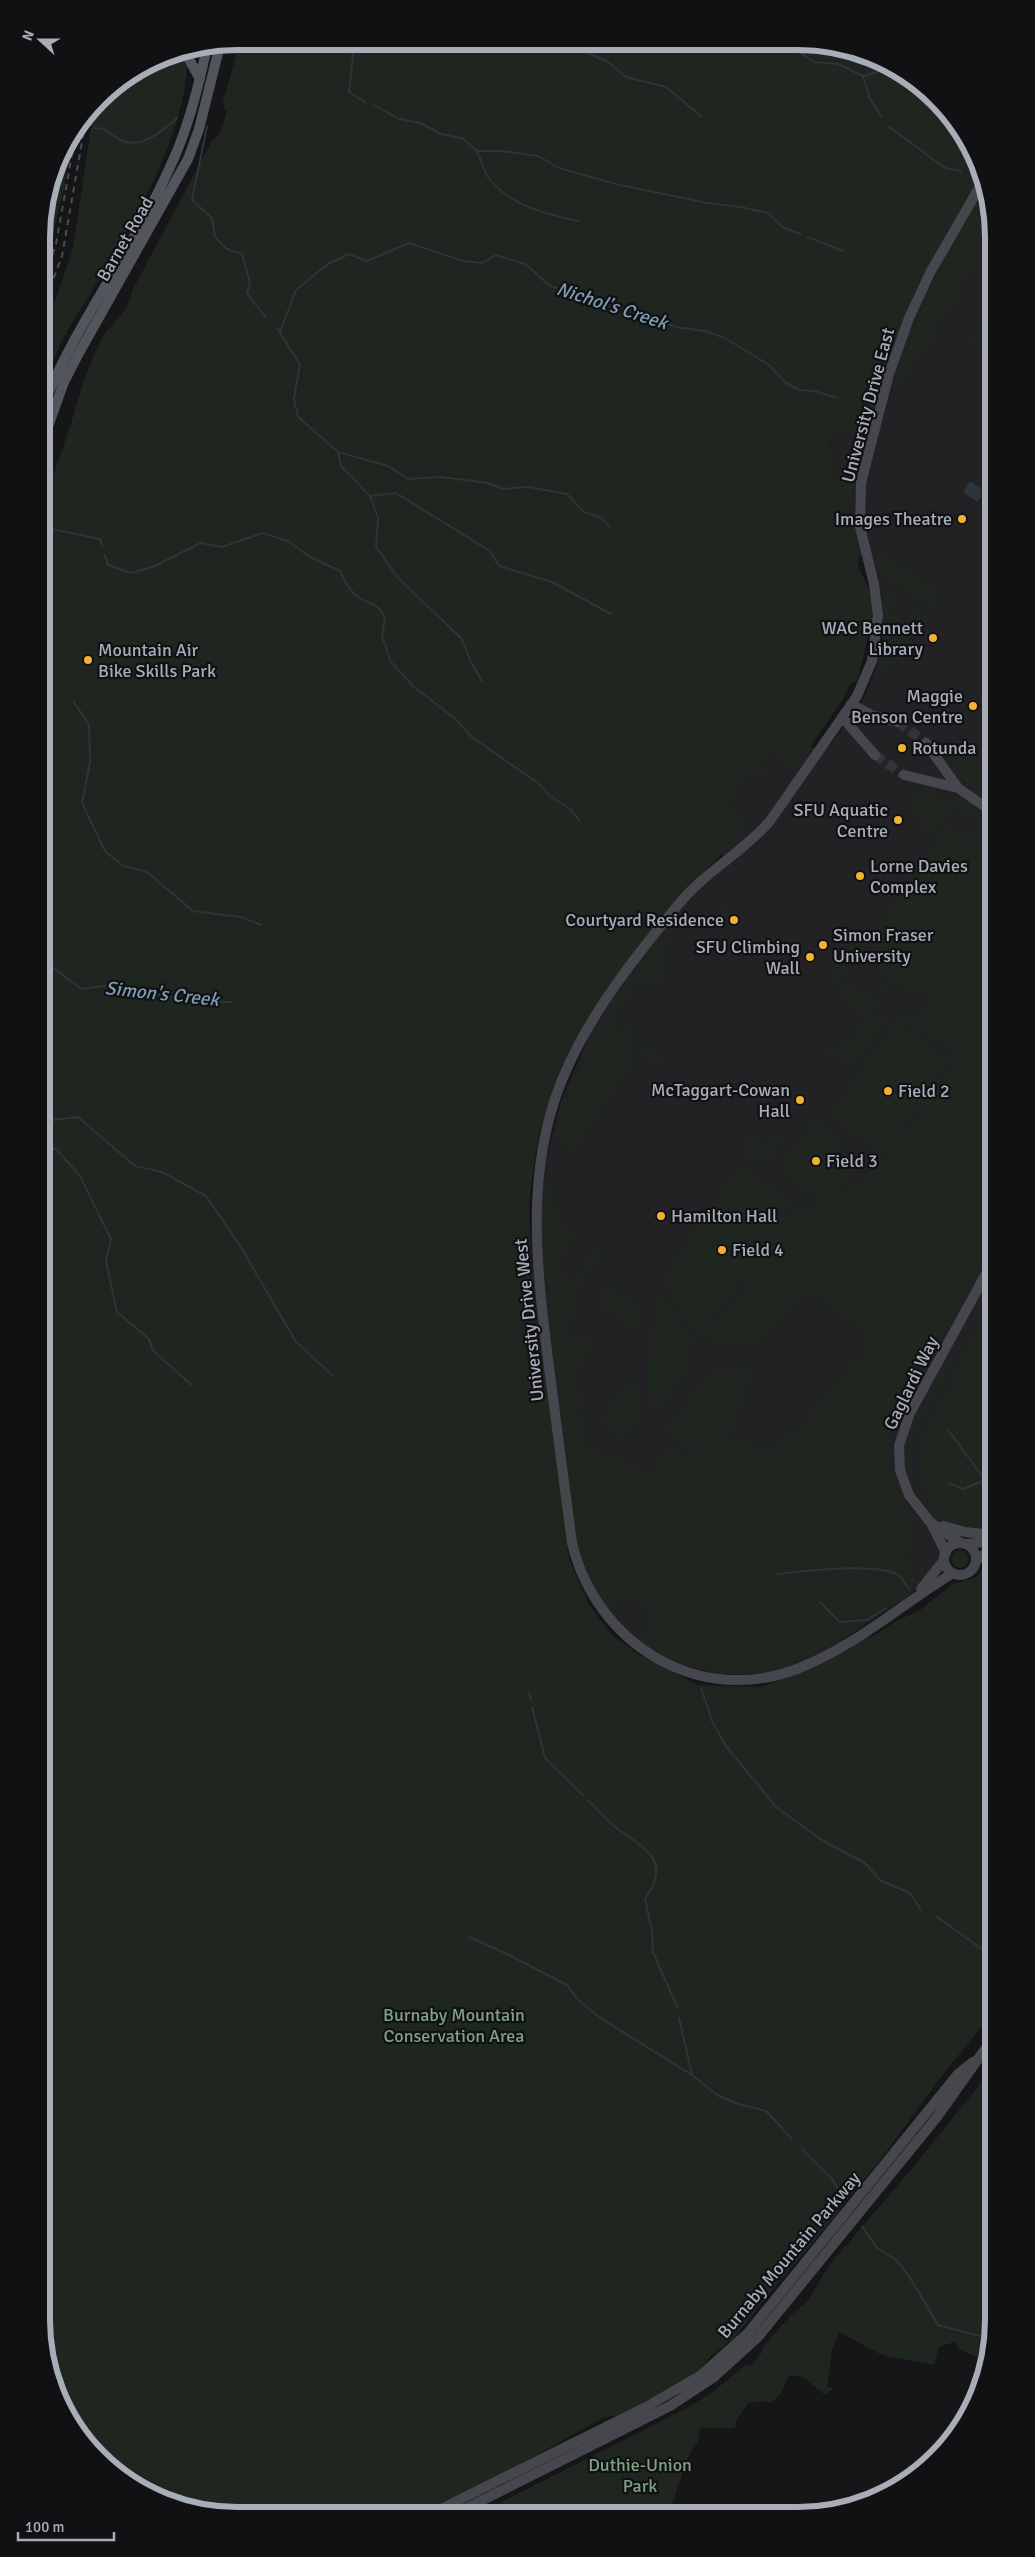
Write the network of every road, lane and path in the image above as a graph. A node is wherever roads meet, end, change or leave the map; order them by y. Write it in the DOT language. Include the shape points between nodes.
graph roads {
  1 [pos="218,51"];
  2 [pos="206,53"];
  3 [pos="188,56"];
  4 [pos="200,79"];
  5 [pos="979,188"];
  6 [pos="50,391"];
  7 [pos="50,421"];
  8 [pos="847,711"];
  9 [pos="898,722"];
  10 [pos="926,743"];
  11 [pos="875,755"];
  12 [pos="904,775"];
  13 [pos="958,788"];
  14 [pos="985,807"];
  15 [pos="985,1275"];
  16 [pos="930,1522"];
  17 [pos="985,1533"];
  18 [pos="985,1542"];
  19 [pos="964,1543"];
  20 [pos="985,1554"];
  21 [pos="945,1556"];
  22 [pos="976,1561"];
  23 [pos="953,1573"];
  24 [pos="910,1601"];
  25 [pos="985,2048"];
  26 [pos="976,2060"];
  27 [pos="447,2507"];
  28 [pos="469,2507"];
  1 -- 7 [label="main road, Barnet Road" via="188,159 64,382"];
  2 -- 4 [label="main road, Barnet Road"];
  3 -- 4 [label="main road"];
  4 -- 6 [label="main road, Barnet Road" via="181,142 166,175 71,345"];
  5 -- 8 [label="street, University Drive East" via="930,272 909,318 889,374 861,483 860,527 877,600 878,630 865,681"];
  8 -- 9 [label="street"];
  8 -- 11 [label="street"];
  8 -- 24 [label="street, University Drive West" via="770,821 755,837 704,876 602,1004 562,1080 546,1132 536,1210 537,1270 576,1563 591,1595 628,1639 646,1653 685,1670 708,1677 747,1679 782,1674 815,1661"];
  10 -- 13 [label="street"];
  12 -- 13 [label="street"];
  13 -- 14 [label="street"];
  15 -- 16 [label="street, Gaglardi Way" via="920,1394 901,1437 898,1454 904,1486"];
  16 -- 17 [label="street" via="965,1532"];
  16 -- 19 [label="street, Gaglardi Way"];
  16 -- 21 [label="street, Gaglardi Way"];
  18 -- 19 [label="street"];
  19 -- 21 [label="street" via="952,1545"];
  19 -- 22 [label="street" via="974,1551"];
  20 -- 22 [label="street"];
  21 -- 23 [label="street" via="947,1568"];
  21 -- 24 [label="street, University Drive West"];
  22 -- 23 [label="street" via="967,1573"];
  23 -- 24 [label="street, University Drive West"];
  25 -- 26 [label="street, Burnaby Mountain Parkway"];
  26 -- 27 [label="street, Burnaby Mountain Parkway" via="958,2074 763,2316 717,2363 675,2392"];
  26 -- 28 [label="street, Burnaby Mountain Parkway" via="965,2080 915,2144 783,2308 736,2359 670,2406"];
}
